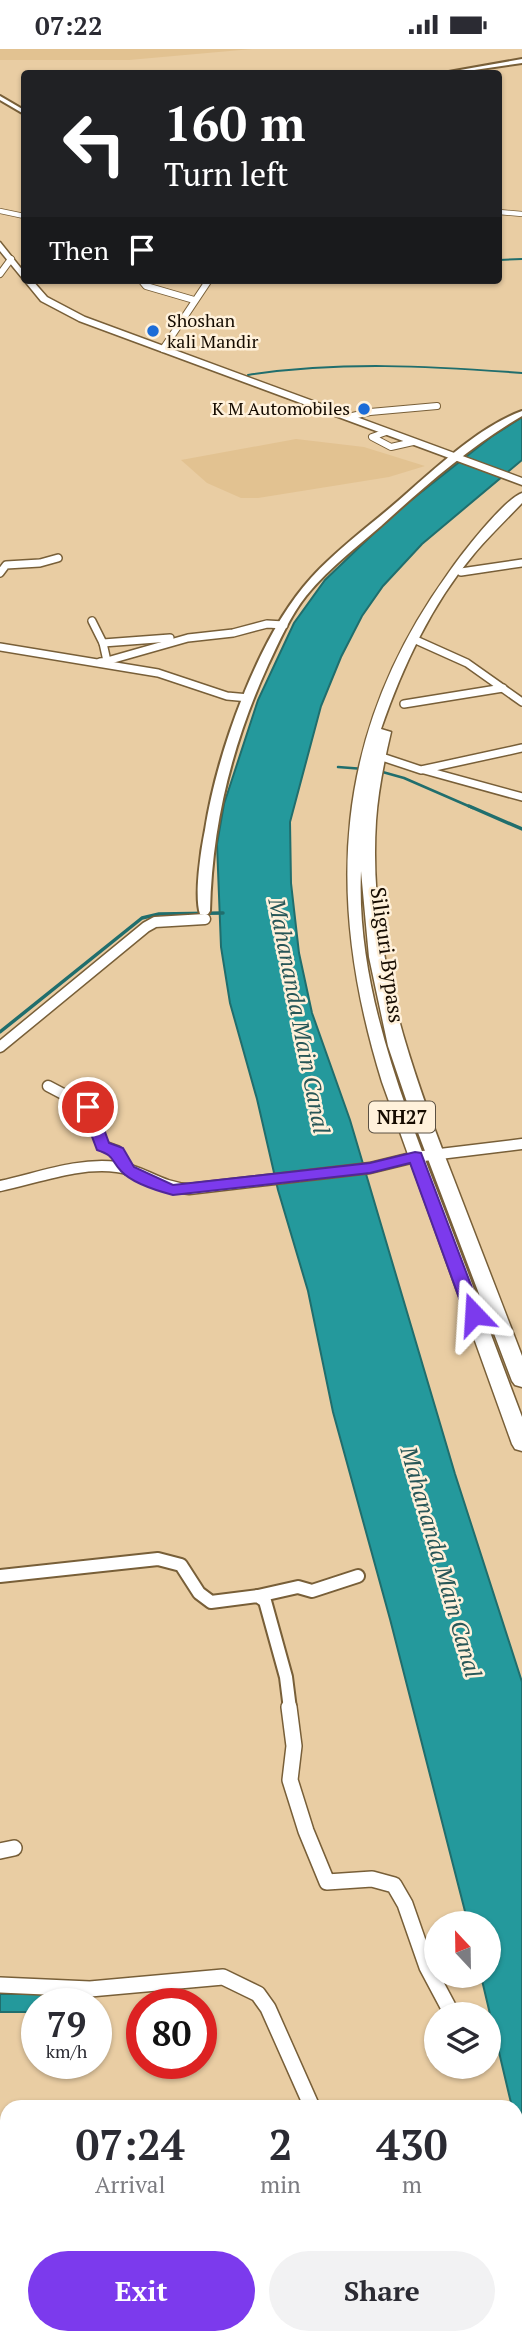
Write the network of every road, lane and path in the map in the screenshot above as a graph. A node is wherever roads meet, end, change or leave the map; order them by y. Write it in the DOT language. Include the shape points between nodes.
graph roads {
  1 [pos="522,61"];
  2 [pos="466,70"];
  3 [pos="0,98"];
  4 [pos="21,110"];
  5 [pos="0,211"];
  6 [pos="502,212"];
  7 [pos="522,214"];
  8 [pos="21,215"];
  9 [pos="0,246"];
  10 [pos="11,259"];
  11 [pos="21,272"];
  12 [pos="0,274"];
  13 [pos="30,284"];
  14 [pos="143,284"];
  15 [pos="206,284"];
  16 [pos="194,300"];
  17 [pos="163,349"];
  18 [pos="437,406"];
  19 [pos="522,413"];
  20 [pos="348,417"];
  21 [pos="386,432"];
  22 [pos="413,442"];
  23 [pos="454,458"];
  24 [pos="522,482"];
  25 [pos="522,496"];
  26 [pos="522,510"];
  27 [pos="58,558"];
  28 [pos="522,563"];
  29 [pos="461,572"];
  30 [pos="0,573"];
  31 [pos="92,621"];
  32 [pos="284,625"];
  33 [pos="211,636"];
  34 [pos="418,641"];
  35 [pos="103,643"];
  36 [pos="0,647"];
  37 [pos="107,661"];
  38 [pos="96,663"];
  39 [pos="503,688"];
  40 [pos="248,698"];
  41 [pos="522,702"];
  42 [pos="404,704"];
  43 [pos="522,748"];
  44 [pos="372,766"];
  45 [pos="421,770"];
  46 [pos="522,797"];
  47 [pos="204,915"];
  48 [pos="0,1047"];
  49 [pos="48,1086"];
  50 [pos="522,1144"];
  51 [pos="435,1153"];
  52 [pos="415,1157"];
  53 [pos="128,1170"];
  54 [pos="0,1186"];
  55 [pos="522,1381"];
  56 [pos="522,1444"];
  57 [pos="0,1576"];
  58 [pos="358,1576"];
  59 [pos="258,1596"];
  60 [pos="0,1985"];
  61 [pos="446,2002"];
  62 [pos="309,2100"];
  1 -- 2 [label="street"];
  3 -- 4 [label="street"];
  5 -- 8 [label="street"];
  6 -- 7 [label="street"];
  9 -- 10 [label="highway"];
  10 -- 11 [label="highway"];
  10 -- 12 [label="street"];
  13 -- 17 [label="highway" via="60,308"];
  14 -- 16 [label="street"];
  15 -- 16 [label="street"];
  16 -- 17 [label="street"];
  17 -- 20 [label="highway"];
  18 -- 20 [label="street"];
  19 -- 23 [label="street"];
  20 -- 21 [label="highway"];
  21 -- 22 [label="highway"];
  21 -- 22 [label="street" via="372,437 391,447"];
  22 -- 23 [label="highway"];
  23 -- 24 [label="highway"];
  23 -- 32 [label="street" via="330,562"];
  25 -- 44 [label="highway, Siliguri Bypass / NH27" via="482,534 403,650 388,688"];
  26 -- 29 [label="highway, NH27"];
  27 -- 30 [label="street" via="6,565"];
  28 -- 29 [label="street"];
  29 -- 34 [label="highway, NH27"];
  31 -- 35 [label="street"];
  32 -- 33 [label="street" via="259,624"];
  32 -- 40 [label="street"];
  33 -- 35 [label="street"];
  33 -- 37 [label="street"];
  34 -- 39 [label="street" via="467,663"];
  34 -- 44 [label="highway, NH27"];
  35 -- 37 [label="street"];
  36 -- 38 [label="street"];
  37 -- 38 [label="street"];
  38 -- 40 [label="street" via="158,673 227,696"];
  39 -- 41 [label="street"];
  39 -- 42 [label="street"];
  40 -- 47 [label="street" via="226,752 216,795 206,854"];
  43 -- 45 [label="street"];
  44 -- 45 [label="street"];
  44 -- 51 [label="highway, NH27" via="369,869 379,969 409,1087"];
  44 -- 52 [label="highway, Siliguri Bypass / NH27" via="353,838 354,917 376,1036"];
  45 -- 46 [label="street"];
  47 -- 48 [label="street" via="146,927"];
  49 -- 53 [label="street" via="88,1107 103,1146 117,1151"];
  50 -- 51 [label="street"];
  51 -- 52 [label="street"];
  51 -- 55 [label="highway, NH27"];
  52 -- 53 [label="street" via="370,1168 173,1190"];
  52 -- 56 [label="highway, Siliguri Bypass / NH27"];
  53 -- 54 [label="street" via="88,1168"];
  57 -- 59 [label="street" via="158,1559 181,1565 204,1599 211,1602"];
  58 -- 59 [label="street" via="312,1591 298,1587"];
  59 -- 61 [label="street" via="265,1601 286,1677 294,1746 290,1780 327,1882 383,1880 394,1885"];
  60 -- 62 [label="street" via="90,1989 223,1977 258,1994 268,2008"];
}
